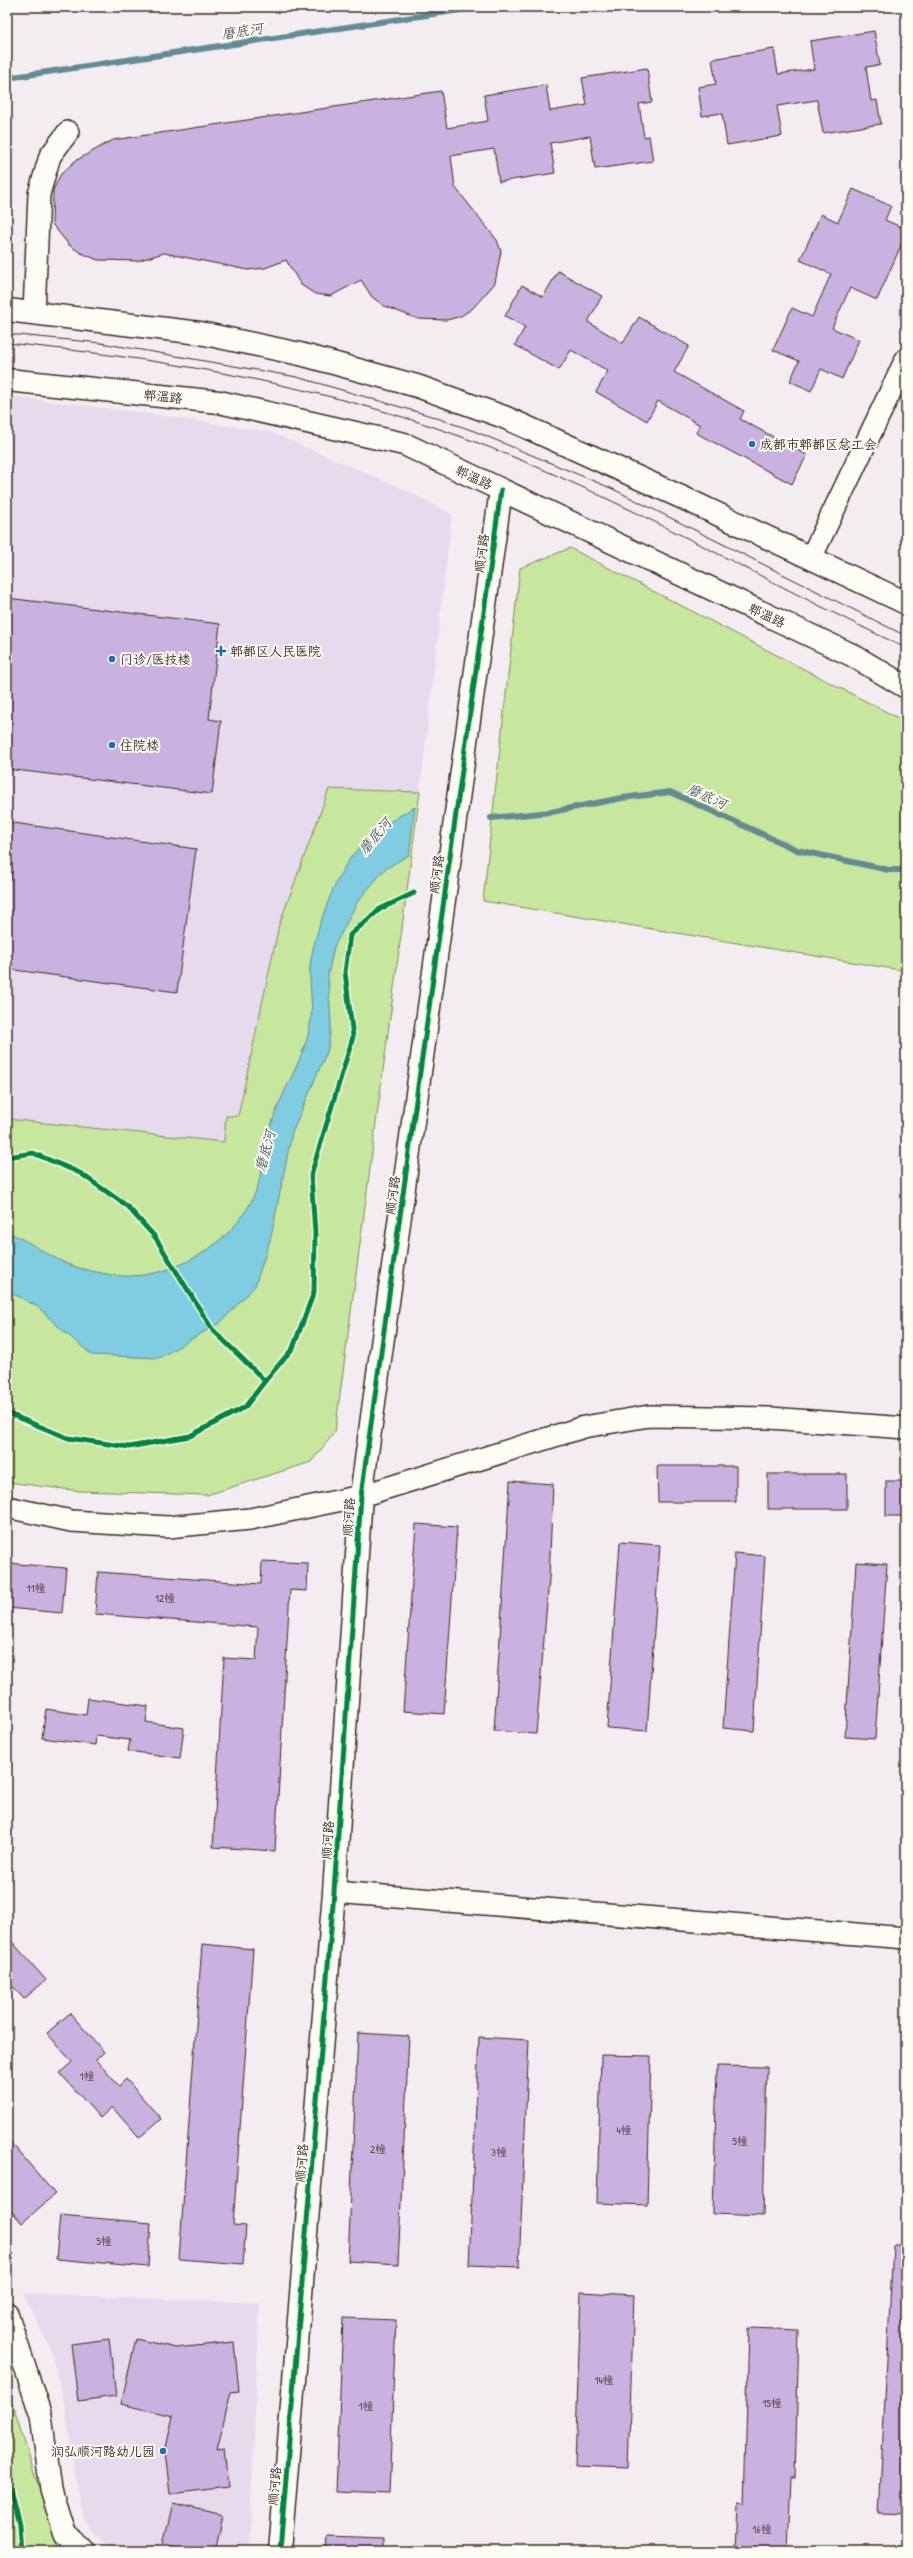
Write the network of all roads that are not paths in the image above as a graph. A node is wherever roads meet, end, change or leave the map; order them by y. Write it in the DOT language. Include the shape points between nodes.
graph roads {
  1 [pos="68,132"];
  2 [pos="7,310"];
  3 [pos="34,312"];
  4 [pos="906,359"];
  5 [pos="7,380"];
  6 [pos="501,490"];
  7 [pos="811,558"];
  8 [pos="906,603"];
  9 [pos="906,687"];
  10 [pos="906,1428"];
  11 [pos="361,1496"];
  12 [pos="7,1507"];
  13 [pos="334,1892"];
  14 [pos="906,1938"];
  15 [pos="7,2313"];
  16 [pos="86,2551"];
  17 [pos="280,2551"];
  1 -- 3 [label="street" via="50,156 39,194"];
  2 -- 3 [label="street"];
  3 -- 7 [label="street" via="200,333 300,354 417,386 504,417"];
  4 -- 7 [label="street"];
  5 -- 6 [label="street, 郫温路" via="219,402 404,444"];
  6 -- 9 [label="street, 郫温路" via="852,655"];
  6 -- 11 [label="street, 顺河路"];
  7 -- 8 [label="street"];
  10 -- 11 [label="street" via="770,1418 650,1416 584,1426"];
  11 -- 12 [label="street" via="250,1519 168,1527 71,1521"];
  11 -- 13 [label="street, 顺河路"];
  13 -- 14 [label="street"];
  13 -- 17 [label="street, 顺河路"];
  15 -- 16 [label="street" via="41,2416 51,2490 64,2534"];
}
